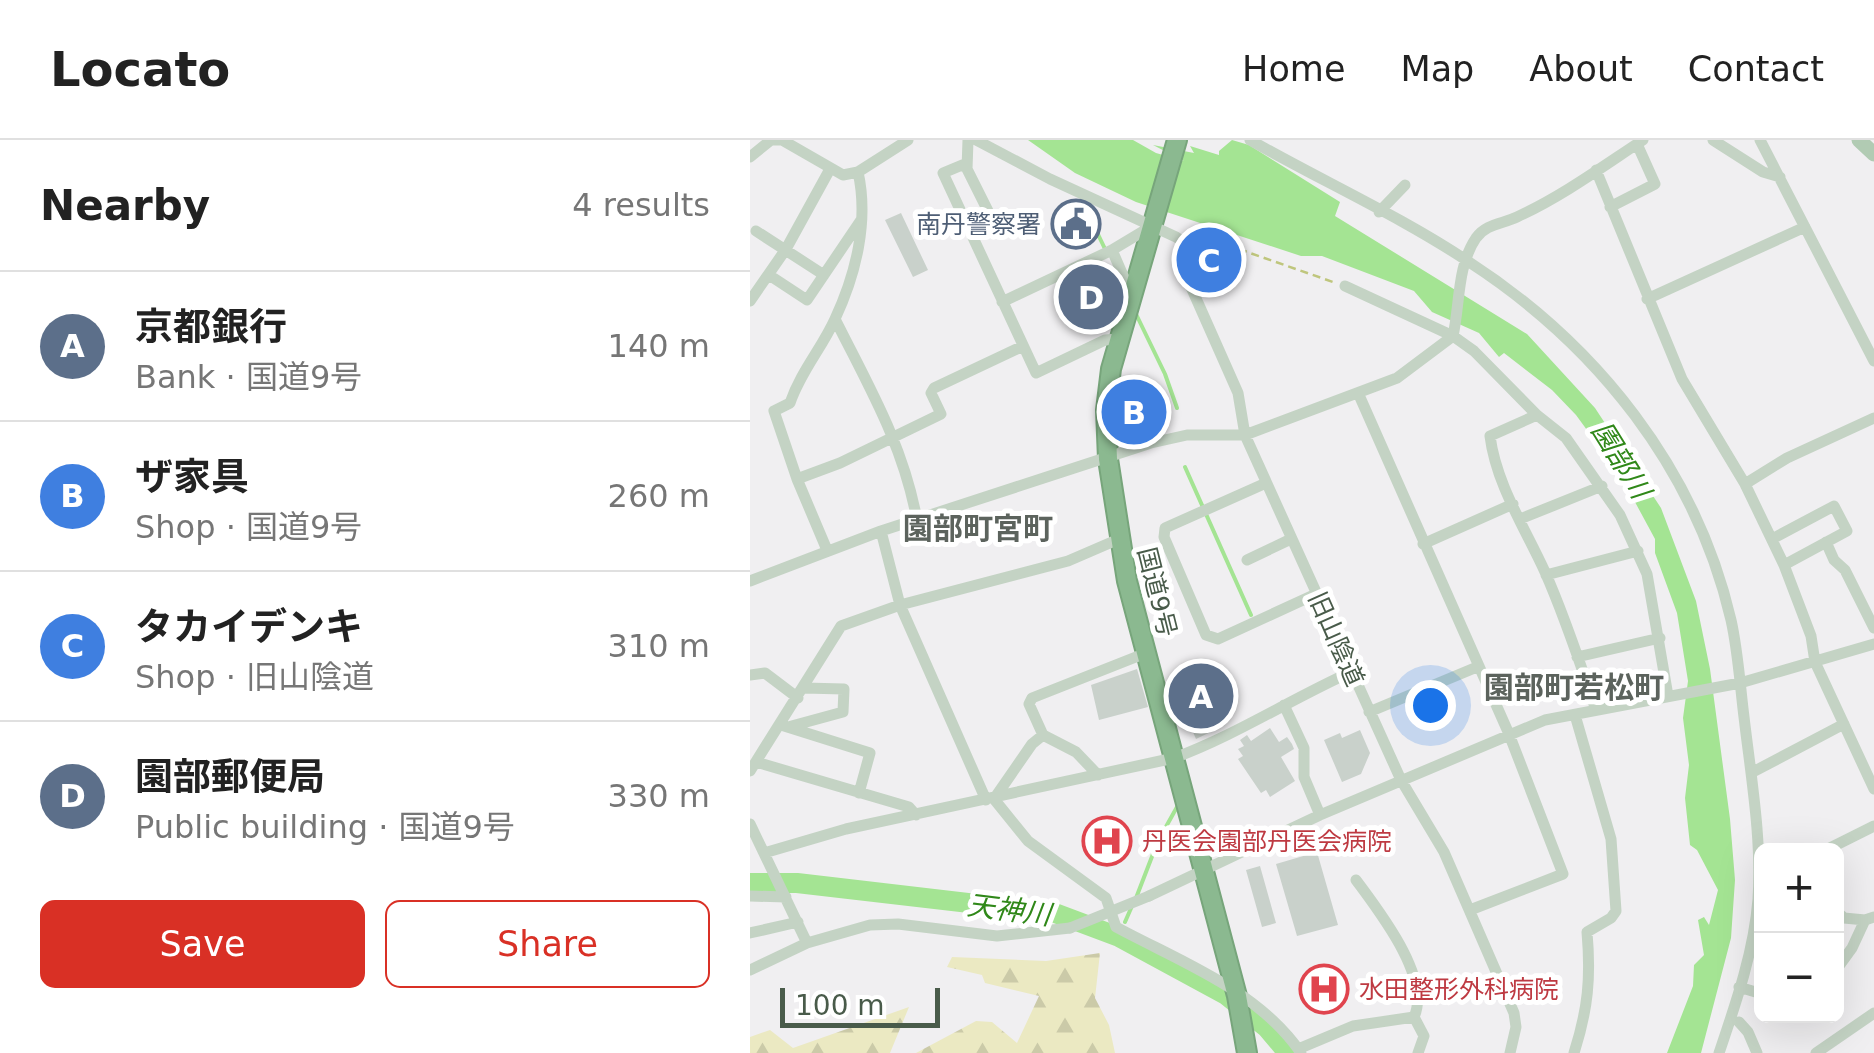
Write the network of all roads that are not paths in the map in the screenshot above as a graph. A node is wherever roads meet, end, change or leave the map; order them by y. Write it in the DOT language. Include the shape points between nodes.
graph roads {
  1 [pos="772,140"];
  2 [pos="908,140"];
  3 [pos="968,140"];
  4 [pos="976,140"];
  5 [pos="1177,140"];
  6 [pos="1250,140"];
  7 [pos="1713,140"];
  8 [pos="1760,140"];
  9 [pos="1859,140"];
  10 [pos="1640,142"];
  11 [pos="1874,154"];
  12 [pos="750,157"];
  13 [pos="967,163"];
  14 [pos="830,170"];
  15 [pos="1596,170"];
  16 [pos="858,172"];
  17 [pos="1780,178"];
  18 [pos="1405,185"];
  19 [pos="1610,207"];
  20 [pos="1379,212"];
  21 [pos="864,216"];
  22 [pos="1157,222"];
  23 [pos="966,225"];
  24 [pos="1805,227"];
  25 [pos="756,231"];
  26 [pos="786,249"];
  27 [pos="1108,252"];
  28 [pos="1465,263"];
  29 [pos="769,275"];
  30 [pos="824,275"];
  31 [pos="1345,286"];
  32 [pos="1131,294"];
  33 [pos="1647,300"];
  34 [pos="750,302"];
  35 [pos="1002,302"];
  36 [pos="835,320"];
  37 [pos="1454,332"];
  38 [pos="1118,339"];
  39 [pos="1023,346"];
  40 [pos="1874,361"];
  41 [pos="1359,395"];
  42 [pos="1537,415"];
  43 [pos="1874,418"];
  44 [pos="1245,435"];
  45 [pos="894,436"];
  46 [pos="1108,459"];
  47 [pos="798,479"];
  48 [pos="1266,483"];
  49 [pos="1745,484"];
  50 [pos="1602,486"];
  51 [pos="1513,504"];
  52 [pos="1520,519"];
  53 [pos="917,520"];
  54 [pos="880,531"];
  55 [pos="1118,539"];
  56 [pos="1290,539"];
  57 [pos="1772,539"];
  58 [pos="1826,542"];
  59 [pos="1424,544"];
  60 [pos="827,550"];
  61 [pos="1638,551"];
  62 [pos="1247,560"];
  63 [pos="1784,565"];
  64 [pos="1546,575"];
  65 [pos="750,581"];
  66 [pos="1316,594"];
  67 [pos="900,605"];
  68 [pos="1874,628"];
  69 [pos="1660,638"];
  70 [pos="1874,644"];
  71 [pos="1146,652"];
  72 [pos="1578,657"];
  73 [pos="1814,662"];
  74 [pos="1477,667"];
  75 [pos="1351,672"];
  76 [pos="750,675"];
  77 [pos="1737,683"];
  78 [pos="801,693"];
  79 [pos="1671,696"];
  80 [pos="1284,705"];
  81 [pos="1596,710"];
  82 [pos="1369,712"];
  83 [pos="1575,714"];
  84 [pos="1844,724"];
  85 [pos="785,726"];
  86 [pos="1509,734"];
  87 [pos="1043,735"];
  88 [pos="1174,758"];
  89 [pos="753,766"];
  90 [pos="1751,772"];
  91 [pos="1098,776"];
  92 [pos="1401,780"];
  93 [pos="1874,789"];
  94 [pos="859,792"];
  95 [pos="990,799"];
  96 [pos="1320,814"];
  97 [pos="916,815"];
  98 [pos="750,824"];
  99 [pos="1874,826"];
  100 [pos="1759,843"];
  101 [pos="1840,843"];
  102 [pos="764,852"];
  103 [pos="1204,868"];
  104 [pos="1356,880"];
  105 [pos="750,896"];
  106 [pos="785,896"];
  107 [pos="1470,910"];
  108 [pos="1844,918"];
  109 [pos="1870,918"];
  110 [pos="1754,920"];
  111 [pos="798,922"];
  112 [pos="750,933"];
  113 [pos="807,942"];
  114 [pos="1844,959"];
  115 [pos="750,970"];
  116 [pos="1739,987"];
  117 [pos="1754,992"];
  118 [pos="1236,993"];
  119 [pos="1874,1014"];
  120 [pos="1414,1017"];
  121 [pos="1738,1022"];
  122 [pos="1300,1051"];
  123 [pos="1247,1053"];
  124 [pos="1418,1053"];
  125 [pos="1510,1053"];
  126 [pos="1574,1053"];
  127 [pos="1719,1053"];
  128 [pos="1757,1053"];
  129 [pos="1816,1053"];
  1 -- 12 [label="street"];
  1 -- 14 [label="street"];
  2 -- 16 [label="street"];
  3 -- 13 [label="street"];
  4 -- 22 [label="street"];
  5 -- 22 [label="highway, 国道9号"];
  6 -- 20 [label="street"];
  7 -- 17 [label="street"];
  8 -- 17 [label="street"];
  9 -- 11 [label="main road"];
  10 -- 15 [label="street"];
  10 -- 19 [label="street" via="1655,184"];
  13 -- 23 [label="street" via="990,214"];
  13 -- 23 [label="street" via="943,173"];
  14 -- 16 [label="street"];
  14 -- 26 [label="street"];
  15 -- 19 [label="street"];
  15 -- 28 [label="street" via="1548,201 1488,226"];
  16 -- 21 [label="street"];
  17 -- 24 [label="street"];
  18 -- 20 [label="street"];
  19 -- 33 [label="street"];
  20 -- 28 [label="street"];
  21 -- 30 [label="street"];
  21 -- 36 [label="street"];
  22 -- 27 [label="street"];
  22 -- 32 [label="highway, 国道9号"];
  22 -- 44 [label="street, 旧山陰道" via="1192,252 1188,278 1238,393"];
  23 -- 35 [label="street"];
  24 -- 33 [label="street"];
  24 -- 40 [label="street"];
  25 -- 26 [label="street"];
  26 -- 29 [label="street"];
  26 -- 30 [label="street"];
  27 -- 32 [label="street"];
  27 -- 35 [label="street"];
  28 -- 37 [label="street"];
  28 -- 77 [label="street" via="1556,327 1654,440 1720,578"];
  29 -- 30 [label="street" via="807,300"];
  29 -- 34 [label="street"];
  31 -- 37 [label="street"];
  32 -- 38 [label="highway, 国道9号"];
  33 -- 49 [label="street" via="1682,379"];
  35 -- 39 [label="street"];
  36 -- 45 [label="street"];
  36 -- 47 [label="street" via="790,402 774,411"];
  37 -- 41 [label="street" via="1398,378"];
  37 -- 42 [label="street"];
  38 -- 39 [label="street" via="1036,373"];
  38 -- 46 [label="highway, 国道9号" via="1107,394"];
  39 -- 45 [label="street" via="934,388 941,414"];
  41 -- 44 [label="street"];
  41 -- 59 [label="street"];
  42 -- 50 [label="street" via="1566,438"];
  42 -- 51 [label="street" via="1490,436 1493,461"];
  43 -- 49 [label="street"];
  44 -- 46 [label="street" via="1187,434"];
  44 -- 48 [label="street, 旧山陰道"];
  45 -- 47 [label="street"];
  45 -- 53 [label="street"];
  46 -- 53 [label="street"];
  46 -- 55 [label="highway, 国道9号"];
  47 -- 60 [label="street"];
  48 -- 56 [label="street, 旧山陰道"];
  48 -- 66 [label="street" via="1165,528 1206,635 1218,640"];
  49 -- 57 [label="street"];
  50 -- 52 [label="street"];
  50 -- 61 [label="street"];
  51 -- 52 [label="street"];
  51 -- 59 [label="street"];
  52 -- 64 [label="street"];
  53 -- 54 [label="street"];
  54 -- 60 [label="street"];
  54 -- 67 [label="street"];
  55 -- 67 [label="street" via="1068,561"];
  55 -- 71 [label="highway, 国道9号"];
  56 -- 62 [label="street"];
  56 -- 66 [label="street, 旧山陰道"];
  57 -- 58 [label="street" via="1834,506 1847,531"];
  57 -- 63 [label="street"];
  58 -- 63 [label="street"];
  58 -- 68 [label="street"];
  59 -- 74 [label="street"];
  60 -- 65 [label="street"];
  61 -- 64 [label="street"];
  61 -- 69 [label="street"];
  63 -- 73 [label="street"];
  64 -- 72 [label="street"];
  66 -- 75 [label="street, 旧山陰道"];
  67 -- 78 [label="street" via="841,626"];
  67 -- 95 [label="street"];
  69 -- 72 [label="street"];
  69 -- 79 [label="street"];
  70 -- 73 [label="street"];
  71 -- 87 [label="street" via="1032,698 1028,704"];
  71 -- 88 [label="highway, 国道9号"];
  72 -- 81 [label="street"];
  73 -- 77 [label="street"];
  73 -- 84 [label="street"];
  74 -- 82 [label="street"];
  74 -- 86 [label="street"];
  75 -- 80 [label="street"];
  75 -- 82 [label="street, 旧山陰道"];
  76 -- 78 [label="street" via="765,672"];
  77 -- 79 [label="street"];
  77 -- 90 [label="street"];
  78 -- 85 [label="street"];
  78 -- 85 [label="street" via="844,689 844,712"];
  79 -- 81 [label="street"];
  80 -- 88 [label="street"];
  80 -- 96 [label="street" via="1304,748 1304,778"];
  81 -- 83 [label="street"];
  82 -- 92 [label="street, 旧山陰道"];
  83 -- 86 [label="street"];
  83 -- 126 [label="street" via="1611,839 1616,911 1587,932 1588,1006"];
  84 -- 90 [label="street"];
  84 -- 93 [label="street"];
  85 -- 89 [label="street"];
  85 -- 94 [label="street" via="870,753"];
  86 -- 92 [label="street"];
  86 -- 107 [label="street" via="1563,874"];
  87 -- 91 [label="street" via="1076,752"];
  87 -- 95 [label="street"];
  88 -- 91 [label="street"];
  88 -- 103 [label="highway, 国道9号"];
  89 -- 94 [label="street"];
  90 -- 100 [label="street"];
  91 -- 95 [label="street"];
  92 -- 96 [label="street"];
  92 -- 107 [label="street, 旧山陰道"];
  94 -- 97 [label="street"];
  95 -- 97 [label="street"];
  95 -- 118 [label="street" via="1028,841 1106,898 1116,927"];
  96 -- 103 [label="street"];
  97 -- 102 [label="street"];
  98 -- 102 [label="street"];
  99 -- 101 [label="street"];
  102 -- 106 [label="street"];
  103 -- 113 [label="street, bridge" via="1070,928 997,936 870,925"];
  103 -- 118 [label="highway, 国道9号"];
  104 -- 120 [label="street" via="1407,962 1418,1006"];
  105 -- 106 [label="street"];
  106 -- 111 [label="street"];
  107 -- 125 [label="street, 旧山陰道" via="1514,1012"];
  108 -- 109 [label="street"];
  109 -- 114 [label="street"];
  110 -- 116 [label="street"];
  111 -- 112 [label="street"];
  111 -- 113 [label="street"];
  113 -- 115 [label="street"];
  116 -- 117 [label="street"];
  116 -- 127 [label="street"];
  118 -- 122 [label="street" via="1278,1023"];
  118 -- 123 [label="highway, 国道9号"];
  119 -- 129 [label="street"];
  120 -- 122 [label="street" via="1353,1026"];
  120 -- 124 [label="street" via="1424,1036"];
  121 -- 128 [label="street"];
}
